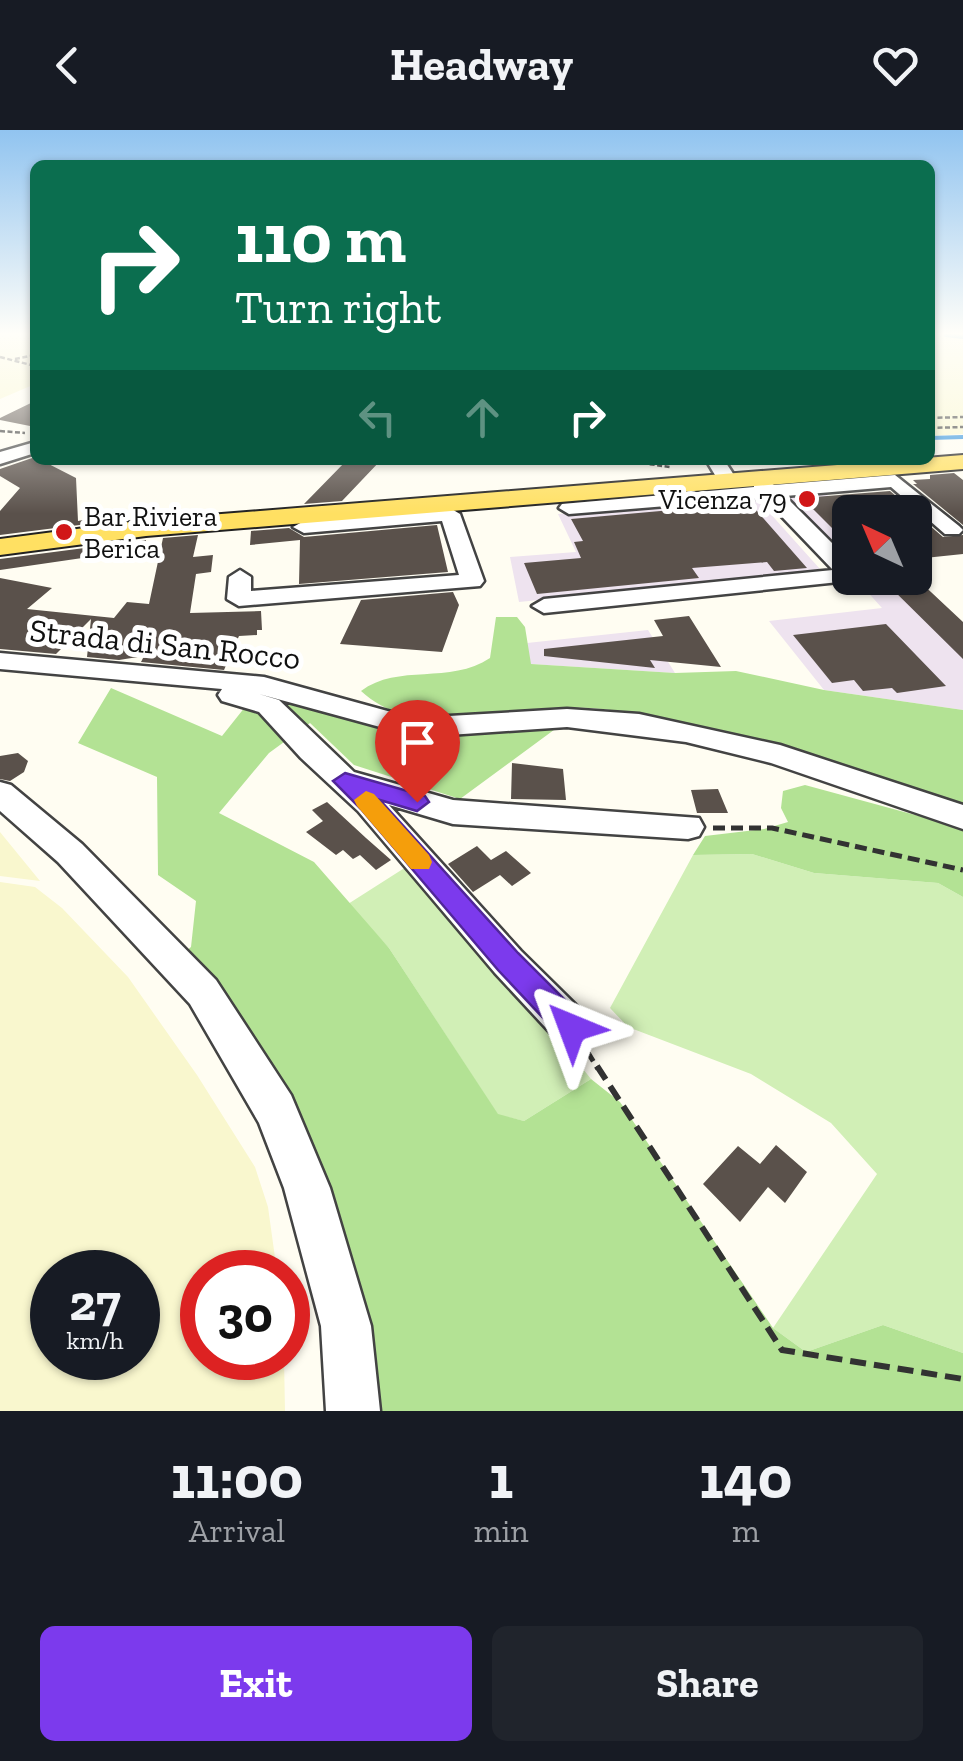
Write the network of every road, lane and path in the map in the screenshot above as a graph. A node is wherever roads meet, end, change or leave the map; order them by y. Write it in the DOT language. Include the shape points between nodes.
graph roads {
  1 [pos="963,417"];
  2 [pos="935,418"];
  3 [pos="963,427"];
  4 [pos="935,428"];
  5 [pos="0,431"];
  6 [pos="30,433"];
  7 [pos="30,448"];
  8 [pos="0,458"];
  9 [pos="963,462"];
  10 [pos="721,470"];
  11 [pos="825,479"];
  12 [pos="762,484"];
  13 [pos="569,508"];
  14 [pos="449,509"];
  15 [pos="304,526"];
  16 [pos="952,530"];
  17 [pos="0,547"];
  18 [pos="832,556"];
  19 [pos="240,577"];
  20 [pos="832,578"];
  21 [pos="832,593"];
  22 [pos="780,598"];
  23 [pos="544,606"];
  24 [pos="0,661"];
  25 [pos="166,678"];
  26 [pos="345,781"];
  27 [pos="0,793"];
  28 [pos="963,817"];
  29 [pos="688,828"];
  30 [pos="963,870"];
  31 [pos="572,1028"];
  32 [pos="963,1379"];
  33 [pos="353,1411"];
  1 -- 2 [label="path"];
  3 -- 4 [label="path"];
  5 -- 6 [label="path"];
  7 -- 8 [label="street"];
  9 -- 11 [label="main road"];
  10 -- 12 [label="main road"];
  10 -- 14 [label="main road"];
  11 -- 12 [label="main road"];
  11 -- 16 [label="street" via="895,480"];
  12 -- 13 [label="street"];
  12 -- 18 [label="street"];
  14 -- 15 [label="street"];
  14 -- 17 [label="main road" via="146,528"];
  14 -- 19 [label="street" via="472,581 239,599"];
  20 -- 23 [label="street"];
  21 -- 22 [label="street"];
  24 -- 25 [label="street, Strada di San Rocco"];
  25 -- 26 [label="street" via="268,706"];
  25 -- 28 [label="street, Strada di San Rocco" via="280,689 396,724 562,718 642,725 768,753"];
  26 -- 29 [label="street" via="453,812"];
  26 -- 31 [label="street"];
  27 -- 33 [label="street" via="180,965 276,1110 308,1188 346,1326"];
  29 -- 30 [label="path" via="772,828"];
  31 -- 32 [label="path" via="782,1350"];
}
